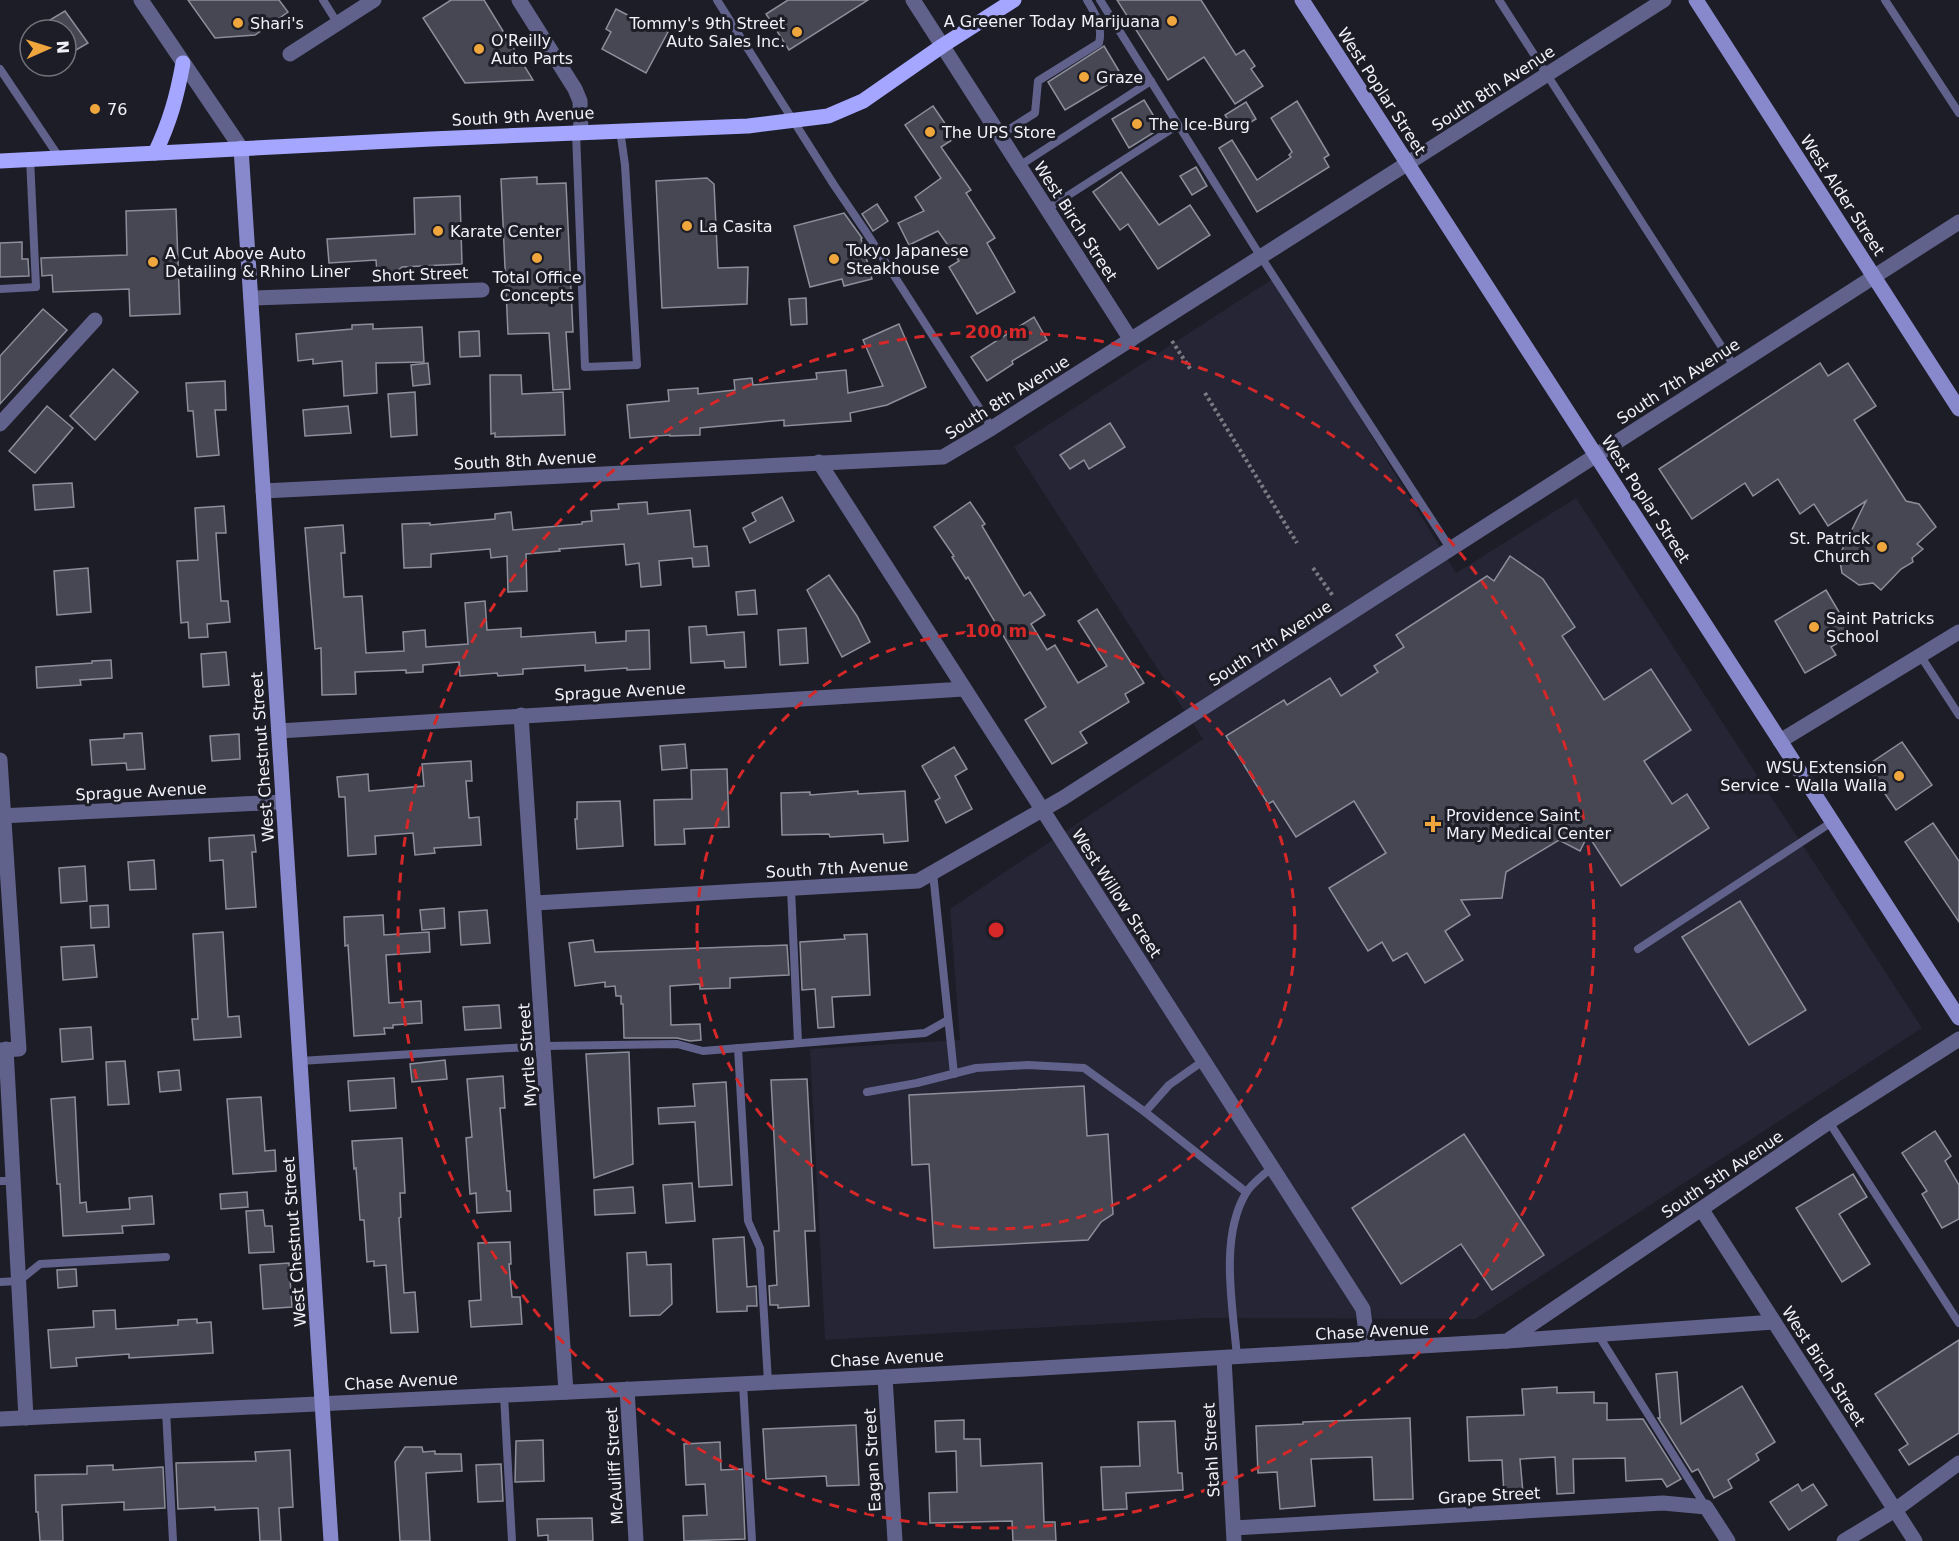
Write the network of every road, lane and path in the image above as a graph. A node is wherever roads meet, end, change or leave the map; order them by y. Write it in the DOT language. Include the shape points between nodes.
graph roads {
  1 [pos="141,0"];
  2 [pos="323,0"];
  3 [pos="374,0"];
  4 [pos="519,0"];
  5 [pos="717,0"];
  6 [pos="913,0"];
  7 [pos="1014,0"];
  8 [pos="1087,0"];
  9 [pos="1100,0"];
  10 [pos="1302,0"];
  11 [pos="1499,0"];
  12 [pos="1664,0"];
  13 [pos="1696,0"];
  14 [pos="1885,0"];
  15 [pos="338,24"];
  16 [pos="942,46"];
  17 [pos="290,54"];
  18 [pos="183,63"];
  19 [pos="0,69"];
  20 [pos="1548,74"];
  21 [pos="1151,81"];
  22 [pos="1959,113"];
  23 [pos="795,121"];
  24 [pos="1178,125"];
  25 [pos="620,130"];
  26 [pos="579,132"];
  27 [pos="1000,135"];
  28 [pos="241,148"];
  29 [pos="155,153"];
  30 [pos="59,157"];
  31 [pos="30,158"];
  32 [pos="0,161"];
  33 [pos="1407,164"];
  34 [pos="1019,166"];
  35 [pos="1047,209"];
  36 [pos="1959,222"];
  37 [pos="1261,257"];
  38 [pos="1874,276"];
  39 [pos="0,289"];
  40 [pos="482,290"];
  41 [pos="250,298"];
  42 [pos="95,320"];
  43 [pos="1131,340"];
  44 [pos="1172,341"];
  45 [pos="1734,366"];
  46 [pos="1191,370"];
  47 [pos="1205,393"];
  48 [pos="1959,409"];
  49 [pos="0,424"];
  50 [pos="992,428"];
  51 [pos="1596,455"];
  52 [pos="819,462"];
  53 [pos="263,491"];
  54 [pos="1297,543"];
  55 [pos="1450,549"];
  56 [pos="1313,567"];
  57 [pos="1333,596"];
  58 [pos="1959,632"];
  59 [pos="1920,655"];
  60 [pos="964,689"];
  61 [pos="1959,715"];
  62 [pos="521,716"];
  63 [pos="279,731"];
  64 [pos="1780,741"];
  65 [pos="0,760"];
  66 [pos="283,802"];
  67 [pos="1042,811"];
  68 [pos="2,816"];
  69 [pos="1832,822"];
  70 [pos="933,873"];
  71 [pos="791,889"];
  72 [pos="535,903"];
  73 [pos="1638,949"];
  74 [pos="1959,1018"];
  75 [pos="948,1020"];
  76 [pos="1959,1040"];
  77 [pos="798,1043"];
  78 [pos="544,1046"];
  79 [pos="738,1048"];
  80 [pos="8,1049"];
  81 [pos="300,1061"];
  82 [pos="1203,1061"];
  83 [pos="954,1074"];
  84 [pos="867,1092"];
  85 [pos="1145,1112"];
  86 [pos="1830,1122"];
  87 [pos="1272,1167"];
  88 [pos="7,1181"];
  89 [pos="1246,1192"];
  90 [pos="1702,1210"];
  91 [pos="166,1257"];
  92 [pos="19,1281"];
  93 [pos="0,1282"];
  94 [pos="1774,1322"];
  95 [pos="1959,1323"];
  96 [pos="1599,1336"];
  97 [pos="1507,1341"];
  98 [pos="1368,1349"];
  99 [pos="1231,1357"];
  100 [pos="885,1377"];
  101 [pos="768,1382"];
  102 [pos="743,1384"];
  103 [pos="627,1389"];
  104 [pos="566,1392"];
  105 [pos="504,1395"];
  106 [pos="322,1403"];
  107 [pos="166,1411"];
  108 [pos="26,1418"];
  109 [pos="0,1419"];
  110 [pos="1959,1463"];
  111 [pos="1706,1508"];
  112 [pos="1895,1510"];
  113 [pos="1234,1535"];
  114 [pos="173,1541"];
  115 [pos="331,1541"];
  116 [pos="512,1541"];
  117 [pos="636,1541"];
  118 [pos="752,1541"];
  119 [pos="895,1541"];
  120 [pos="1728,1541"];
  121 [pos="1844,1541"];
  122 [pos="1915,1541"];
  1 -- 18 [label="street"];
  2 -- 15 [label="lane"];
  3 -- 15 [label="street"];
  4 -- 26 [label="street" via="575,89 580,101"];
  5 -- 23 [label="lane"];
  6 -- 16 [label="street, West Birch Street"];
  7 -- 16 [label="main road, South 9th Avenue"];
  8 -- 27 [label="lane" via="1098,17 1098,43 1038,81 1035,113"];
  9 -- 21 [label="lane"];
  10 -- 33 [label="main road, West Poplar Street"];
  11 -- 20 [label="lane"];
  12 -- 20 [label="street, South 8th Avenue"];
  13 -- 38 [label="main road, West Alder Street"];
  14 -- 22 [label="lane"];
  15 -- 17 [label="street"];
  16 -- 23 [label="main road, South 9th Avenue" via="863,101 828,116"];
  16 -- 27 [label="street, West Birch Street"];
  18 -- 28 [label="street"];
  18 -- 29 [label="main road" via="169,126"];
  19 -- 30 [label="lane"];
  20 -- 33 [label="street, South 8th Avenue"];
  20 -- 45 [label="lane"];
  21 -- 24 [label="lane"];
  21 -- 34 [label="lane"];
  23 -- 25 [label="main road, South 9th Avenue"];
  23 -- 50 [label="lane"];
  24 -- 35 [label="lane"];
  24 -- 37 [label="lane"];
  25 -- 26 [label="main road, South 9th Avenue"];
  25 -- 26 [label="lane" via="637,365 585,367"];
  26 -- 28 [label="main road, South 9th Avenue"];
  27 -- 34 [label="street, West Birch Street"];
  28 -- 29 [label="main road, South 9th Avenue"];
  28 -- 41 [label="main road, West Chestnut Street"];
  29 -- 30 [label="main road, South 9th Avenue"];
  30 -- 31 [label="main road, South 9th Avenue"];
  31 -- 32 [label="main road, South 9th Avenue"];
  31 -- 39 [label="lane" via="36,287"];
  33 -- 37 [label="street, South 8th Avenue"];
  33 -- 51 [label="main road, West Poplar Street"];
  34 -- 35 [label="street, West Birch Street"];
  35 -- 43 [label="street, West Birch Street"];
  36 -- 38 [label="street, South 7th Avenue"];
  37 -- 43 [label="street, South 8th Avenue"];
  37 -- 55 [label="lane"];
  38 -- 45 [label="street, South 7th Avenue"];
  38 -- 48 [label="main road, West Alder Street"];
  40 -- 41 [label="street, Short Street"];
  41 -- 53 [label="main road, West Chestnut Street"];
  42 -- 49 [label="street"];
  43 -- 50 [label="street, South 8th Avenue"];
  44 -- 46 [label="path"];
  45 -- 51 [label="street, South 7th Avenue"];
  47 -- 54 [label="path"];
  50 -- 52 [label="street, South 8th Avenue" via="943,457"];
  51 -- 55 [label="street, South 7th Avenue"];
  51 -- 64 [label="main road, West Poplar Street"];
  52 -- 53 [label="street, South 8th Avenue"];
  52 -- 60 [label="street, West Willow Street"];
  53 -- 63 [label="main road, West Chestnut Street"];
  55 -- 67 [label="street, South 7th Avenue"];
  56 -- 57 [label="path"];
  58 -- 59 [label="street"];
  59 -- 61 [label="lane"];
  59 -- 64 [label="street"];
  60 -- 62 [label="street, Sprague Avenue"];
  60 -- 67 [label="street, West Willow Street"];
  62 -- 63 [label="street, Sprague Avenue"];
  62 -- 72 [label="street, Myrtle Street"];
  63 -- 66 [label="main road, West Chestnut Street"];
  64 -- 69 [label="main road, West Poplar Street"];
  65 -- 68 [label="street"];
  66 -- 68 [label="street, Sprague Avenue"];
  66 -- 81 [label="main road, West Chestnut Street"];
  67 -- 70 [label="street, South 7th Avenue"];
  67 -- 82 [label="street, West Willow Street"];
  68 -- 80 [label="street"];
  69 -- 73 [label="lane"];
  69 -- 74 [label="main road, West Poplar Street"];
  70 -- 71 [label="street, South 7th Avenue" via="918,881"];
  70 -- 75 [label="lane"];
  71 -- 72 [label="street, South 7th Avenue"];
  71 -- 77 [label="lane"];
  72 -- 78 [label="street, Myrtle Street"];
  75 -- 77 [label="lane" via="925,1033"];
  75 -- 83 [label="lane"];
  76 -- 86 [label="street, South 5th Avenue"];
  77 -- 79 [label="lane"];
  78 -- 79 [label="lane" via="677,1044 703,1051"];
  78 -- 81 [label="lane"];
  78 -- 104 [label="street, Myrtle Street"];
  79 -- 101 [label="lane" via="748,1221 760,1248"];
  80 -- 88 [label="street"];
  81 -- 106 [label="main road, West Chestnut Street"];
  82 -- 85 [label="lane" via="1169,1085"];
  82 -- 87 [label="street, West Willow Street"];
  83 -- 84 [label="lane"];
  83 -- 85 [label="lane" via="976,1068 1028,1065 1084,1068"];
  85 -- 89 [label="lane"];
  86 -- 90 [label="street, South 5th Avenue"];
  86 -- 95 [label="lane"];
  87 -- 89 [label="lane"];
  87 -- 98 [label="street, West Willow Street" via="1363,1309"];
  88 -- 92 [label="street"];
  89 -- 99 [label="lane" via="1233,1222 1230,1247"];
  90 -- 94 [label="street, West Birch Street"];
  90 -- 97 [label="street, South 5th Avenue"];
  91 -- 92 [label="lane" via="40,1264"];
  92 -- 93 [label="lane"];
  92 -- 108 [label="street"];
  94 -- 96 [label="street, Chase Avenue"];
  94 -- 112 [label="street, West Birch Street"];
  96 -- 97 [label="street, Chase Avenue"];
  96 -- 111 [label="lane"];
  97 -- 98 [label="street, Chase Avenue"];
  98 -- 99 [label="street, Chase Avenue"];
  99 -- 100 [label="street, Chase Avenue"];
  99 -- 113 [label="street, Stahl Street"];
  100 -- 101 [label="street, Chase Avenue"];
  100 -- 119 [label="street, Eagan Street"];
  101 -- 102 [label="street, Chase Avenue"];
  102 -- 103 [label="street, Chase Avenue"];
  102 -- 118 [label="lane"];
  103 -- 104 [label="street, Chase Avenue"];
  103 -- 117 [label="street, McAuliff Street"];
  104 -- 105 [label="street, Chase Avenue"];
  105 -- 106 [label="street, Chase Avenue"];
  105 -- 116 [label="lane"];
  106 -- 107 [label="street, Chase Avenue"];
  106 -- 115 [label="main road, West Chestnut Street"];
  107 -- 108 [label="street, Chase Avenue"];
  107 -- 114 [label="lane"];
  108 -- 109 [label="street, Chase Avenue"];
  110 -- 112 [label="street"];
  111 -- 113 [label="street, Grape Street" via="1663,1503"];
  111 -- 120 [label="street"];
  112 -- 121 [label="street"];
  112 -- 122 [label="street, West Birch Street"];
}
